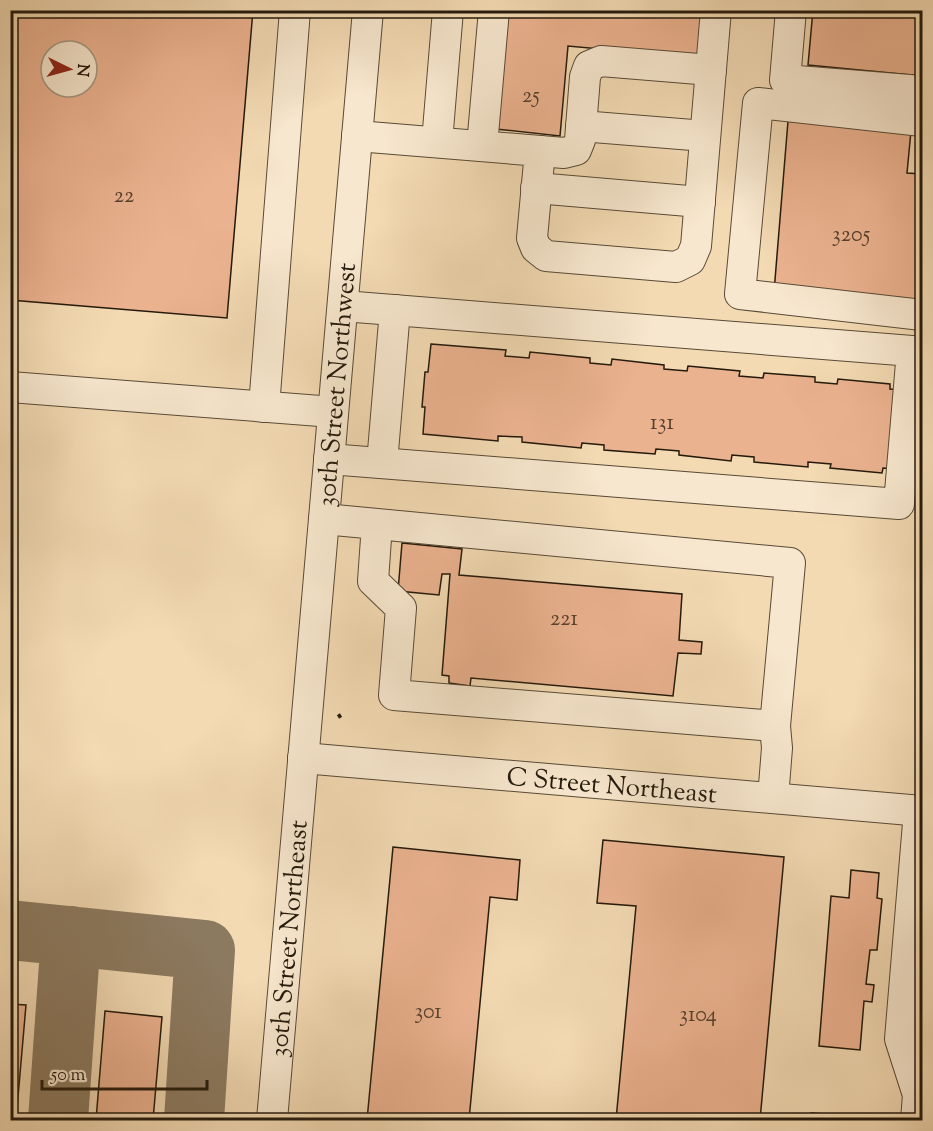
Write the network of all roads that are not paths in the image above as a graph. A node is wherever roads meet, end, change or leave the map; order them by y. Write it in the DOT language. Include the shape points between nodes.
graph roads {
  1 [pos="295,10"];
  2 [pos="368,10"];
  3 [pos="448,10"];
  4 [pos="494,10"];
  5 [pos="716,10"];
  6 [pos="791,10"];
  7 [pos="711,70"];
  8 [pos="922,91"];
  9 [pos="922,121"];
  10 [pos="581,126"];
  11 [pos="357,136"];
  12 [pos="705,136"];
  13 [pos="437,142"];
  14 [pos="482,146"];
  15 [pos="540,151"];
  16 [pos="536,188"];
  17 [pos="700,202"];
  18 [pos="343,306"];
  19 [pos="395,310"];
  20 [pos="922,315"];
  21 [pos="10,387"];
  22 [pos="264,407"];
  23 [pos="333,412"];
  24 [pos="329,459"];
  25 [pos="382,463"];
  26 [pos="324,519"];
  27 [pos="377,524"];
  28 [pos="775,726"];
  29 [pos="303,758"];
  30 [pos="773,798"];
  31 [pos="921,811"];
  32 [pos="918,876"];
  33 [pos="272,1120"];
  34 [pos="915,1120"];
  1 -- 22 [label="street"];
  2 -- 11 [label="street, 30th Street Northwest"];
  3 -- 13 [label="street"];
  4 -- 14 [label="street"];
  5 -- 7 [label="street"];
  6 -- 8 [label="street" via="785,80"];
  7 -- 10 [label="street" via="595,63 589,66 585,77"];
  7 -- 12 [label="street"];
  9 -- 20 [label="street" via="758,103 740,294"];
  10 -- 12 [label="street"];
  10 -- 15 [label="street" via="576,150"];
  11 -- 13 [label="street"];
  11 -- 18 [label="street, 30th Street Northwest"];
  12 -- 17 [label="street"];
  13 -- 14 [label="street"];
  14 -- 15 [label="street"];
  15 -- 16 [label="street"];
  16 -- 17 [label="street"];
  16 -- 17 [label="street" via="532,238 536,248 546,256 569,258 676,267 690,260 696,246"];
  18 -- 19 [label="street"];
  18 -- 23 [label="street, 30th Street Northwest"];
  19 -- 25 [label="street"];
  19 -- 25 [label="street" via="912,351 900,504"];
  21 -- 22 [label="street"];
  22 -- 23 [label="street"];
  23 -- 24 [label="street, 30th Street Northwest"];
  24 -- 25 [label="street"];
  24 -- 26 [label="street, 30th Street Northwest"];
  26 -- 27 [label="street"];
  26 -- 29 [label="street, 30th Street Northwest"];
  27 -- 28 [label="street" via="373,581 401,608 394,695"];
  27 -- 28 [label="street" via="790,563"];
  28 -- 30 [label="street"];
  29 -- 30 [label="street, C Street Northeast"];
  29 -- 33 [label="street, 30th Street Northeast"];
  30 -- 31 [label="street, C Street Northeast"];
  31 -- 32 [label="street"];
  32 -- 34 [label="street" via="900,1039 918,1095"];
}
